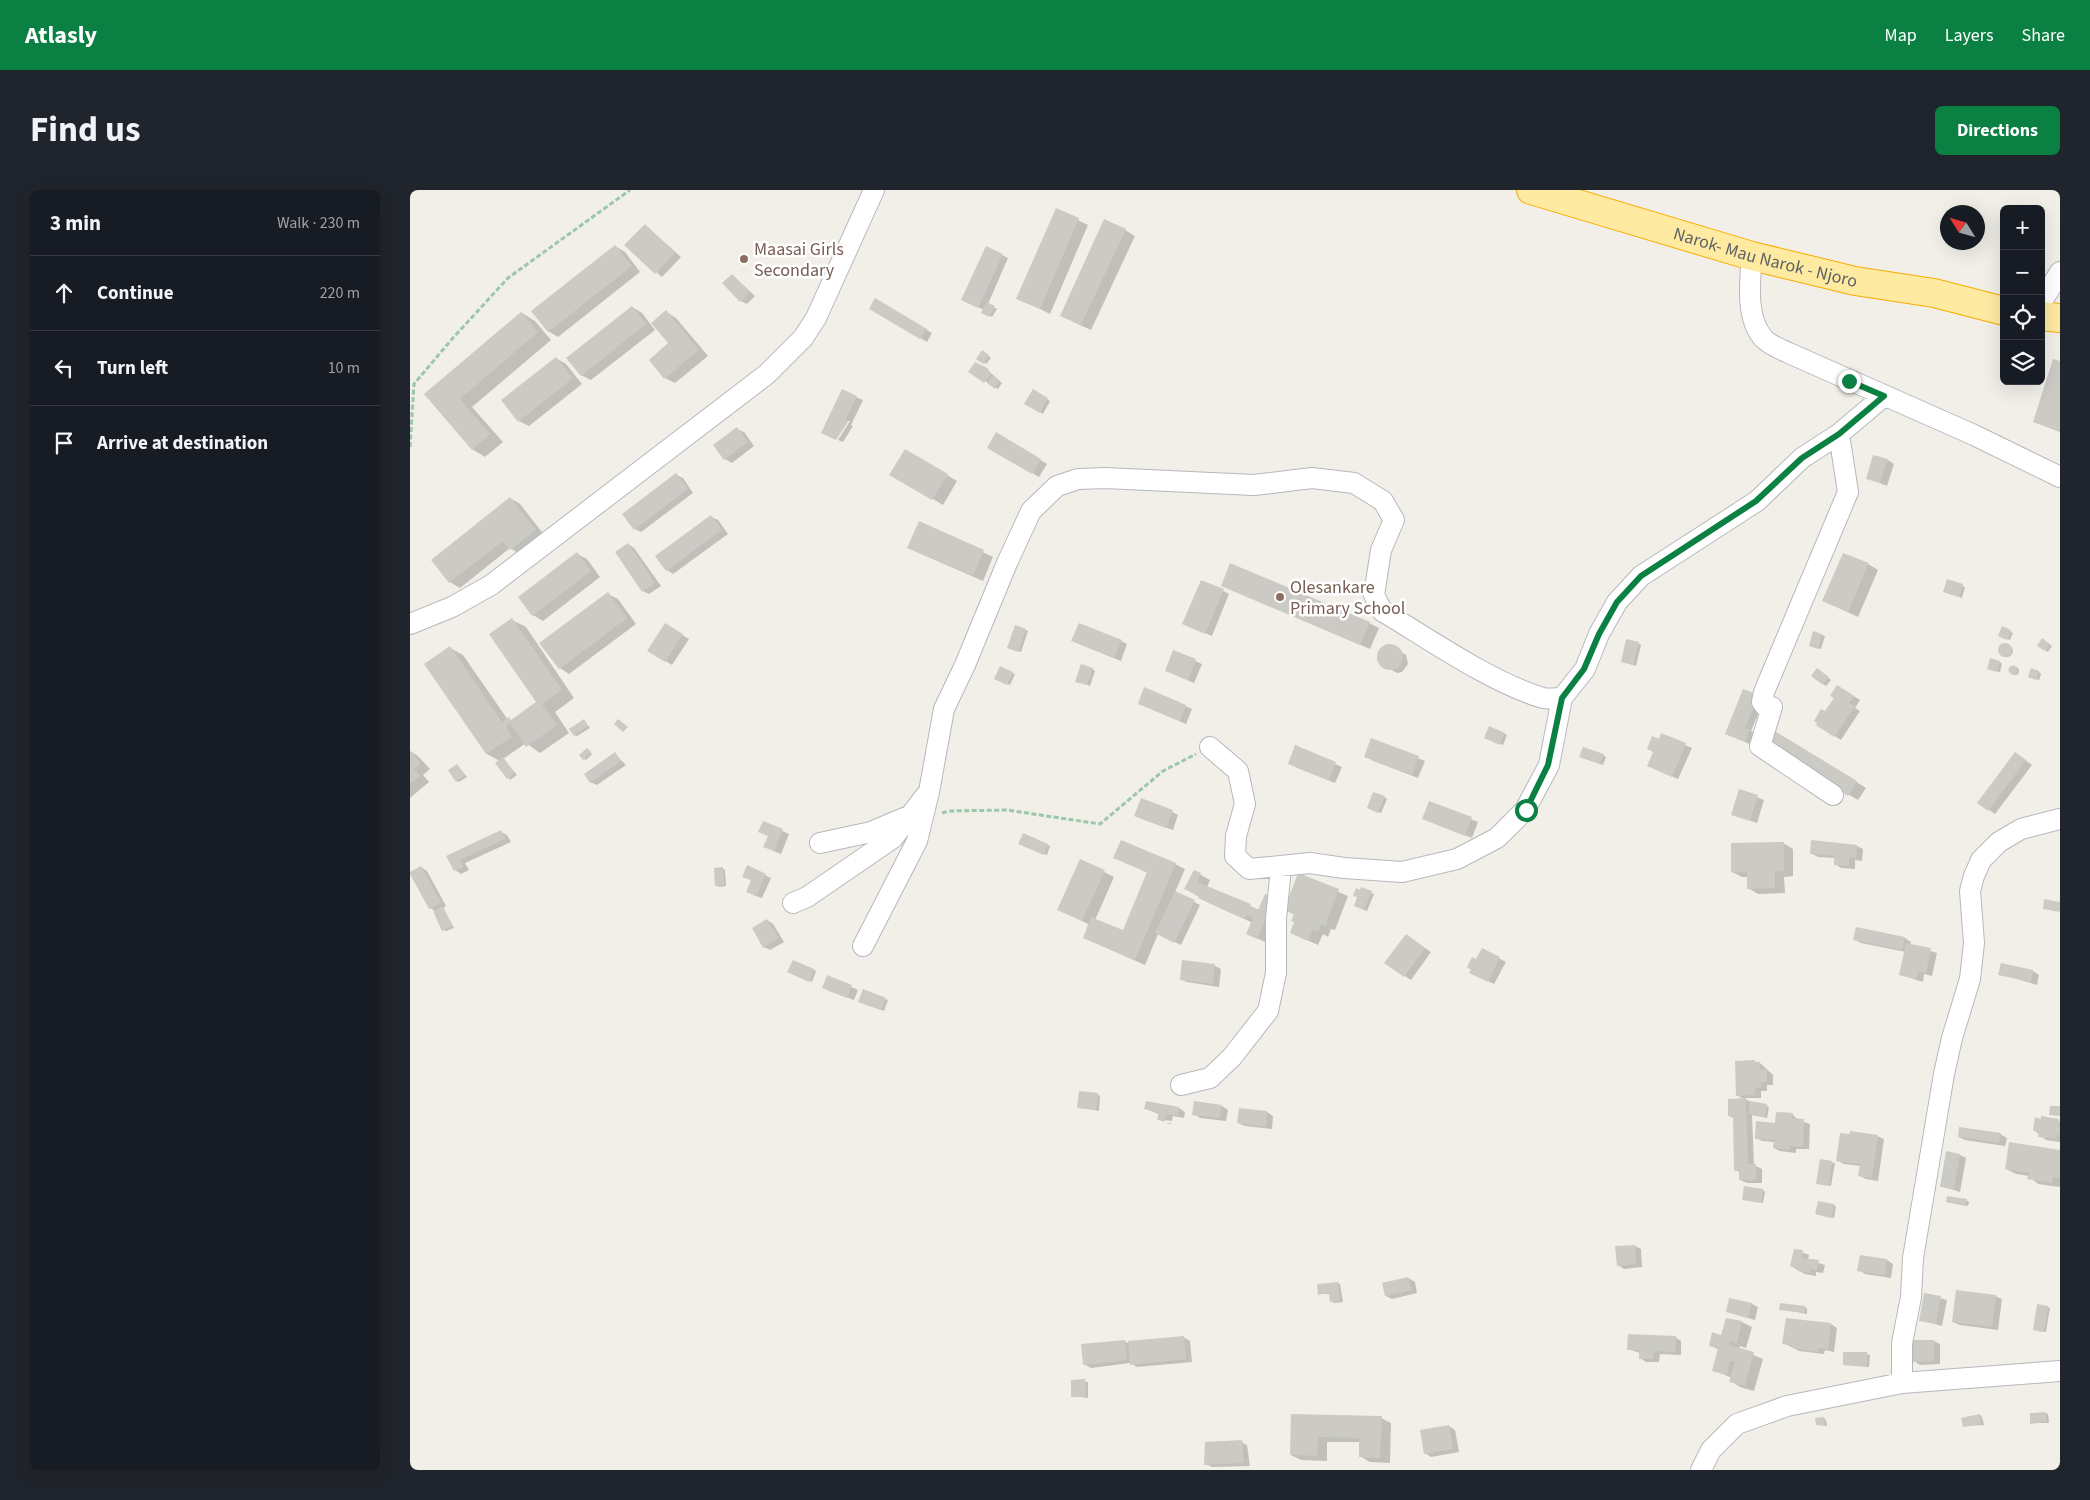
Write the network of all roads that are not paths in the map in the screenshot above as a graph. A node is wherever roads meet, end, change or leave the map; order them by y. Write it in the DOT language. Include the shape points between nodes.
graph roads {
  1 [pos="874,190"];
  2 [pos="1531,190"];
  3 [pos="1752,256"];
  4 [pos="2060,272"];
  5 [pos="2045,296"];
  6 [pos="2000,310"];
  7 [pos="2045,316"];
  8 [pos="2060,318"];
  9 [pos="1884,396"];
  10 [pos="1839,434"];
  11 [pos="2060,477"];
  12 [pos="410,624"];
  13 [pos="1562,698"];
  14 [pos="1210,747"];
  15 [pos="1833,795"];
  16 [pos="917,817"];
  17 [pos="2060,819"];
  18 [pos="820,843"];
  19 [pos="1281,867"];
  20 [pos="793,903"];
  21 [pos="863,946"];
  22 [pos="1181,1085"];
  23 [pos="2060,1371"];
  24 [pos="1902,1383"];
  25 [pos="1701,1470"];
  1 -- 12 [label="street" via="816,318 803,338 767,374 491,585 452,607"];
  2 -- 3 [label="highway, Narok- Mau Narok - Njoro"];
  3 -- 6 [label="highway, Narok- Mau Narok - Njoro" via="1856,281 1934,293"];
  3 -- 9 [label="street" via="1752,310 1755,326 1764,340"];
  4 -- 5 [label="street"];
  7 -- 8 [label="highway"];
  9 -- 10 [label="street"];
  9 -- 11 [label="street"];
  10 -- 13 [label="street" via="1802,458 1756,501 1641,576 1617,602 1584,669"];
  10 -- 15 [label="street" via="1848,492 1764,692 1762,702 1772,708 1760,746"];
  13 -- 16 [label="street" via="1546,698 1522,690 1382,611 1374,595 1381,550 1394,520 1383,501 1354,483 1312,478 1254,485 1144,478 1078,479 1057,486 1031,511 944,710 929,792"];
  13 -- 19 [label="street" via="1548,765 1526,810 1497,838 1457,859 1402,872 1310,863"];
  14 -- 19 [label="street" via="1238,771 1245,804 1236,836 1235,856 1250,869"];
  16 -- 18 [label="street" via="871,832"];
  16 -- 20 [label="street" via="807,897"];
  16 -- 21 [label="street" via="917,841"];
  17 -- 24 [label="street" via="2021,830 1999,842 1981,860 1974,876 1970,892 1974,943 1970,979 1944,1074 1902,1343"];
  19 -- 22 [label="street" via="1276,919 1276,973 1268,1011 1232,1057 1210,1078"];
  23 -- 24 [label="street"];
  24 -- 25 [label="street" via="1804,1402 1737,1424 1711,1450"];
}
